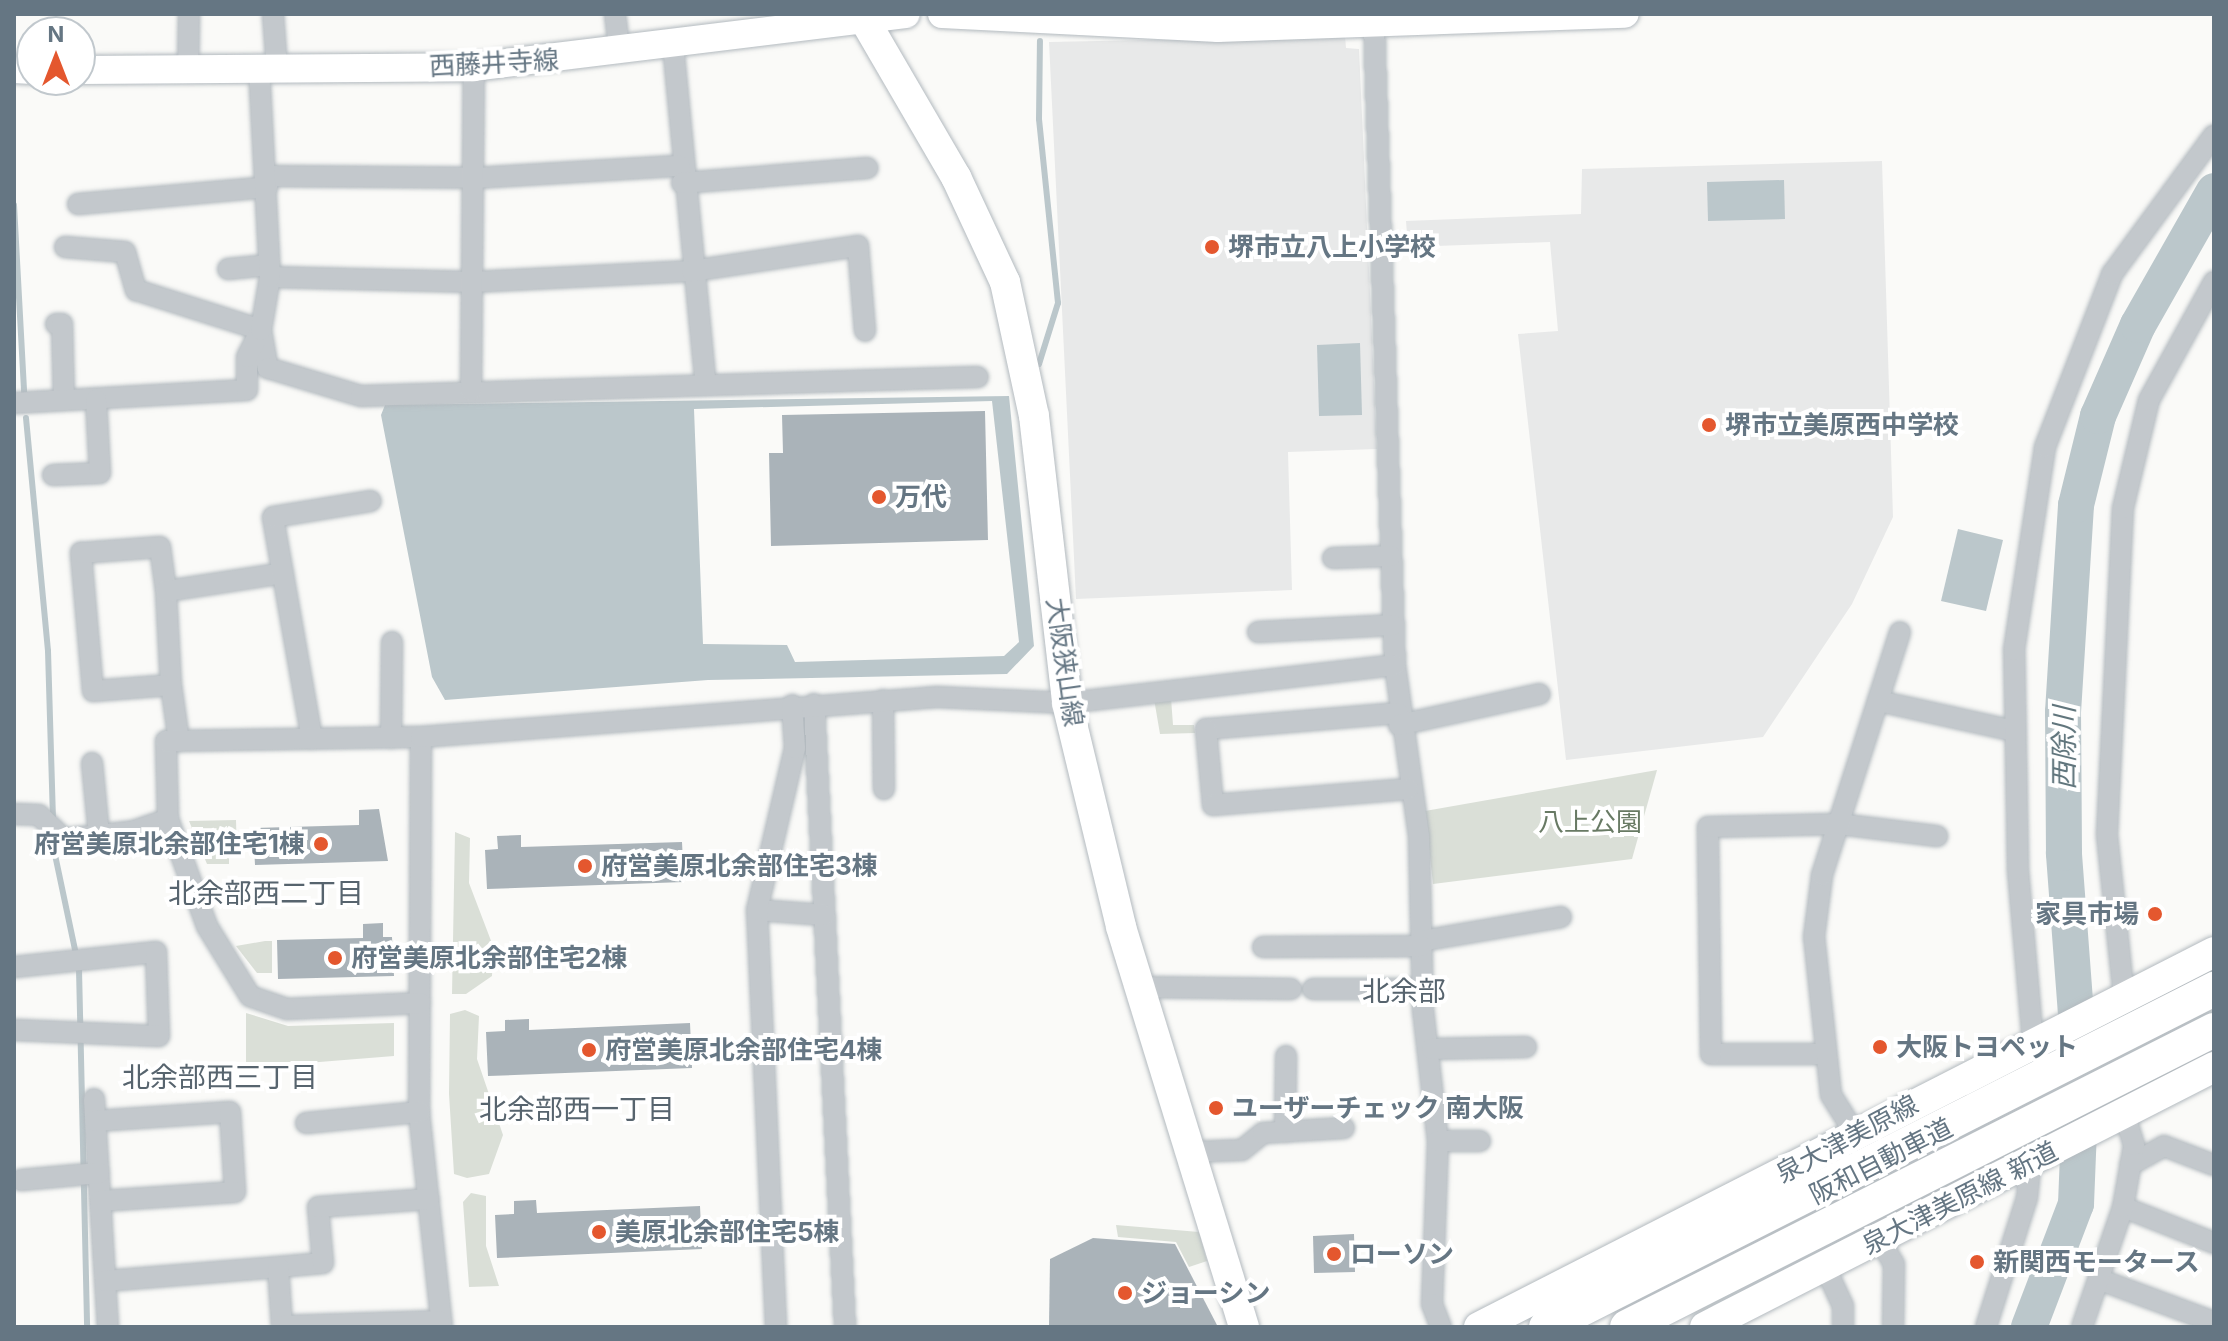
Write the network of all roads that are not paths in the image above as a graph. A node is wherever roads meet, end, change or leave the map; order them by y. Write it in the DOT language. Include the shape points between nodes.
graph roads {
  1 [pos="189,14"];
  2 [pos="273,14"];
  3 [pos="615,14"];
  4 [pos="906,14"];
  5 [pos="942,14"];
  6 [pos="1625,14"];
  7 [pos="862,16"];
  8 [pos="1017,17"];
  9 [pos="1378,20"];
  10 [pos="1218,21"];
  11 [pos="673,45"];
  12 [pos="620,53"];
  13 [pos="474,67"];
  14 [pos="268,69"];
  15 [pos="96,70"];
  16 [pos="188,71"];
  17 [pos="2214,135"];
  18 [pos="867,168"];
  19 [pos="681,174"];
  20 [pos="475,178"];
  21 [pos="266,182"];
  22 [pos="78,204"];
  23 [pos="65,247"];
  24 [pos="228,269"];
  25 [pos="270,271"];
  26 [pos="692,271"];
  27 [pos="473,282"];
  28 [pos="2214,282"];
  29 [pos="56,324"];
  30 [pos="261,330"];
  31 [pos="865,331"];
  32 [pos="978,377"];
  33 [pos="705,380"];
  34 [pos="471,391"];
  35 [pos="64,399"];
  36 [pos="96,400"];
  37 [pos="14,403"];
  38 [pos="53,475"];
  39 [pos="371,501"];
  40 [pos="1391,556"];
  41 [pos="1333,558"];
  42 [pos="283,573"];
  43 [pos="166,591"];
  44 [pos="1393,625"];
  45 [pos="1258,632"];
  46 [pos="1900,632"];
  47 [pos="392,642"];
  48 [pos="1395,665"];
  49 [pos="171,685"];
  50 [pos="1540,694"];
  51 [pos="883,700"];
  52 [pos="1878,701"];
  53 [pos="1067,703"];
  54 [pos="814,704"];
  55 [pos="792,705"];
  56 [pos="1399,719"];
  57 [pos="2014,731"];
  58 [pos="421,737"];
  59 [pos="391,738"];
  60 [pos="312,739"];
  61 [pos="179,741"];
  62 [pos="92,763"];
  63 [pos="884,789"];
  64 [pos="1407,789"];
  65 [pos="14,814"];
  66 [pos="168,819"];
  67 [pos="1839,824"];
  68 [pos="99,835"];
  69 [pos="1937,836"];
  70 [pos="757,910"];
  71 [pos="825,915"];
  72 [pos="1561,917"];
  73 [pos="1421,943"];
  74 [pos="1263,947"];
  75 [pos="2214,952"];
  76 [pos="14,967"];
  77 [pos="1140,987"];
  78 [pos="1291,989"];
  79 [pos="1313,989"];
  80 [pos="1422,989"];
  81 [pos="2214,989"];
  82 [pos="2120,999"];
  83 [pos="420,1003"];
  84 [pos="14,1030"];
  85 [pos="2214,1030"];
  86 [pos="2036,1040"];
  87 [pos="1526,1047"];
  88 [pos="1432,1049"];
  89 [pos="1826,1054"];
  90 [pos="1286,1056"];
  91 [pos="2214,1067"];
  92 [pos="94,1099"];
  93 [pos="419,1112"];
  94 [pos="2121,1114"];
  95 [pos="95,1121"];
  96 [pos="306,1123"];
  97 [pos="1344,1128"];
  98 [pos="1285,1132"];
  99 [pos="1856,1135"];
  100 [pos="1438,1141"];
  101 [pos="1480,1141"];
  102 [pos="1191,1152"];
  103 [pos="2038,1158"];
  104 [pos="2130,1165"];
  105 [pos="2214,1165"];
  106 [pos="89,1174"];
  107 [pos="21,1180"];
  108 [pos="429,1199"];
  109 [pos="100,1201"];
  110 [pos="2123,1207"];
  111 [pos="1880,1240"];
  112 [pos="2214,1243"];
  113 [pos="278,1267"];
  114 [pos="1825,1267"];
  115 [pos="2098,1279"];
  116 [pos="105,1281"];
  117 [pos="2214,1322"];
  118 [pos="440,1324"];
  119 [pos="282,1326"];
  120 [pos="108,1327"];
  121 [pos="776,1327"];
  122 [pos="845,1327"];
  123 [pos="1244,1327"];
  124 [pos="1441,1327"];
  125 [pos="1479,1327"];
  126 [pos="1546,1327"];
  127 [pos="1627,1327"];
  128 [pos="1705,1327"];
  129 [pos="1843,1327"];
  130 [pos="1893,1327"];
  131 [pos="1986,1327"];
  132 [pos="2082,1327"];
  1 -- 16 [label="street"];
  2 -- 14 [label="street"];
  3 -- 12 [label="street"];
  4 -- 7 [label="main road, 西藤井寺線"];
  5 -- 8 [label="main road"];
  6 -- 9 [label="main road"];
  7 -- 11 [label="main road, 西藤井寺線"];
  7 -- 53 [label="main road, 大阪狭山線" via="956,177 1005,282 1034,416"];
  8 -- 10 [label="main road"];
  9 -- 10 [label="main road"];
  9 -- 40 [label="street"];
  11 -- 12 [label="main road, 西藤井寺線"];
  11 -- 19 [label="street"];
  12 -- 13 [label="main road, 西藤井寺線"];
  13 -- 14 [label="main road, 西藤井寺線"];
  13 -- 20 [label="street"];
  14 -- 16 [label="main road, 西藤井寺線"];
  14 -- 21 [label="street"];
  15 -- 16 [label="main road, 西藤井寺線"];
  17 -- 57 [label="street" via="2112,274 2065,386 2034,509 2014,650"];
  18 -- 19 [label="street"];
  19 -- 20 [label="street"];
  19 -- 26 [label="street"];
  20 -- 21 [label="street"];
  20 -- 27 [label="street"];
  21 -- 22 [label="street"];
  21 -- 25 [label="street"];
  23 -- 30 [label="street" via="125,252 136,290"];
  24 -- 25 [label="street"];
  25 -- 27 [label="street"];
  25 -- 30 [label="street"];
  26 -- 27 [label="street"];
  26 -- 31 [label="street" via="858,246"];
  26 -- 33 [label="street"];
  27 -- 34 [label="street"];
  28 -- 82 [label="street" via="2149,400 2123,508 2107,834"];
  29 -- 35 [label="street" via="62,324"];
  30 -- 34 [label="street" via="268,368 361,396"];
  30 -- 36 [label="street" via="247,357 247,390"];
  32 -- 33 [label="street"];
  33 -- 34 [label="street"];
  35 -- 36 [label="street"];
  35 -- 37 [label="street"];
  36 -- 38 [label="street" via="100,473"];
  39 -- 42 [label="street" via="273,517"];
  40 -- 41 [label="street"];
  40 -- 44 [label="street"];
  42 -- 43 [label="street"];
  42 -- 60 [label="street"];
  43 -- 49 [label="street"];
  43 -- 49 [label="street" via="160,547 81,553 93,691"];
  44 -- 45 [label="street"];
  44 -- 48 [label="street"];
  46 -- 52 [label="street"];
  47 -- 59 [label="street"];
  48 -- 53 [label="street"];
  48 -- 56 [label="street"];
  49 -- 61 [label="street"];
  50 -- 56 [label="street"];
  51 -- 53 [label="street"];
  51 -- 54 [label="street"];
  51 -- 63 [label="street"];
  52 -- 57 [label="street"];
  52 -- 67 [label="street"];
  53 -- 77 [label="main road, 大阪狭山線"];
  54 -- 55 [label="street"];
  54 -- 71 [label="street"];
  55 -- 58 [label="street"];
  55 -- 70 [label="street" via="795,748"];
  56 -- 64 [label="street"];
  56 -- 64 [label="street" via="1206,729 1213,805"];
  57 -- 86 [label="street"];
  58 -- 59 [label="street"];
  58 -- 83 [label="street"];
  59 -- 60 [label="street"];
  60 -- 61 [label="street"];
  61 -- 66 [label="street" via="166,741"];
  62 -- 68 [label="street"];
  64 -- 73 [label="street" via="1419,836"];
  65 -- 68 [label="street" via="39,815 64,839"];
  66 -- 68 [label="street"];
  66 -- 83 [label="street" via="207,926 250,996 287,1009"];
  67 -- 69 [label="street"];
  67 -- 89 [label="street" via="1814,937"];
  67 -- 89 [label="street" via="1708,827 1711,1054"];
  70 -- 71 [label="street"];
  70 -- 121 [label="street"];
  71 -- 122 [label="street"];
  72 -- 73 [label="street"];
  73 -- 74 [label="street"];
  73 -- 80 [label="street"];
  75 -- 82 [label="main road"];
  76 -- 84 [label="street" via="156,952 159,1036"];
  77 -- 78 [label="street"];
  77 -- 102 [label="main road, 大阪狭山線"];
  79 -- 80 [label="street"];
  80 -- 88 [label="street"];
  81 -- 126 [label="highway, 阪和自動車道"];
  82 -- 86 [label="main road"];
  83 -- 93 [label="street"];
  85 -- 127 [label="highway, 阪和自動車道"];
  86 -- 99 [label="main road, 泉大津美原線"];
  87 -- 88 [label="street"];
  88 -- 100 [label="street"];
  89 -- 99 [label="street" via="1831,1095"];
  90 -- 98 [label="street"];
  91 -- 94 [label="main road, 泉大津美原線 新道"];
  92 -- 95 [label="street"];
  93 -- 96 [label="street"];
  93 -- 108 [label="street"];
  94 -- 103 [label="main road, 泉大津美原線 新道"];
  94 -- 104 [label="street" via="2134,1145"];
  95 -- 106 [label="street"];
  95 -- 109 [label="street" via="230,1112 235,1192"];
  97 -- 98 [label="street"];
  98 -- 102 [label="street" via="1263,1133 1242,1150"];
  99 -- 125 [label="main road, 泉大津美原線"];
  100 -- 101 [label="street"];
  100 -- 124 [label="street" via="1432,1304"];
  102 -- 123 [label="main road, 大阪狭山線"];
  103 -- 111 [label="main road, 泉大津美原線 新道"];
  103 -- 131 [label="street"];
  104 -- 105 [label="street" via="2164,1146"];
  104 -- 110 [label="street"];
  106 -- 107 [label="street"];
  106 -- 109 [label="street"];
  108 -- 113 [label="street" via="318,1207 323,1263"];
  108 -- 118 [label="street"];
  109 -- 116 [label="street"];
  110 -- 112 [label="street"];
  110 -- 115 [label="street"];
  111 -- 114 [label="main road, 泉大津美原線 新道"];
  111 -- 130 [label="street" via="1894,1264"];
  113 -- 116 [label="street"];
  113 -- 119 [label="street"];
  114 -- 128 [label="main road, 泉大津美原線 新道"];
  114 -- 129 [label="street" via="1843,1306"];
  115 -- 117 [label="street"];
  115 -- 132 [label="street"];
  116 -- 120 [label="street"];
  118 -- 119 [label="street"];
}
